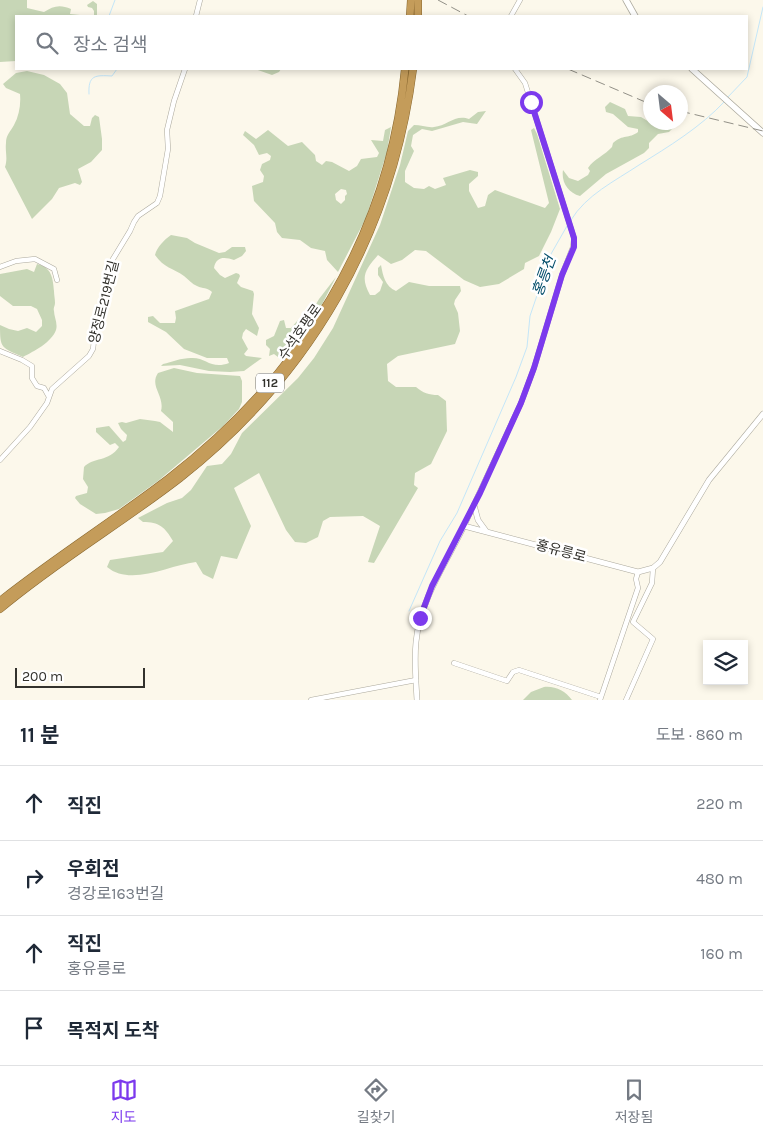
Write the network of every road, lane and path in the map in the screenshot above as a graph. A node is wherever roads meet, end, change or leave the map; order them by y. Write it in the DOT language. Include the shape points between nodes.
graph roads {
  1 [pos="200,0"];
  2 [pos="411,0"];
  3 [pos="520,0"];
  4 [pos="626,0"];
  5 [pos="419,1"];
  6 [pos="196,15"];
  7 [pos="410,15"];
  8 [pos="418,15"];
  9 [pos="512,15"];
  10 [pos="634,15"];
  11 [pos="185,70"];
  12 [pos="405,70"];
  13 [pos="413,70"];
  14 [pos="516,70"];
  15 [pos="693,70"];
  16 [pos="763,133"];
  17 [pos="0,267"];
  18 [pos="57,280"];
  19 [pos="0,350"];
  20 [pos="49,398"];
  21 [pos="763,414"];
  22 [pos="0,460"];
  23 [pos="474,505"];
  24 [pos="464,526"];
  25 [pos="486,532"];
  26 [pos="653,568"];
  27 [pos="638,572"];
  28 [pos="0,601"];
  29 [pos="0,609"];
  30 [pos="454,663"];
  31 [pos="414,681"];
  32 [pos="600,698"];
  33 [pos="311,700"];
  34 [pos="417,700"];
  35 [pos="626,700"];
  1 -- 6 [label="street"];
  2 -- 7 [label="highway"];
  3 -- 9 [label="street"];
  4 -- 10 [label="main road"];
  5 -- 8 [label="highway"];
  11 -- 20 [label="street, 양정로219번길" via="167,130 168,149 160,196 157,203 138,216 113,259 109,296 96,324 93,349 52,389"];
  12 -- 28 [label="highway, 수석호평로 / 112" via="396,131 384,180 365,231 324,312 298,349 238,419 168,479"];
  13 -- 29 [label="highway, 수석호평로 / 112" via="396,155 372,229 337,302 306,347 259,404 181,477 58,563"];
  14 -- 23 [label="street" via="524,83 566,211 574,247 521,403"];
  15 -- 16 [label="main road"];
  17 -- 18 [label="street" via="35,259 54,269"];
  19 -- 20 [label="street" via="32,366 32,378 37,386 44,388"];
  20 -- 22 [label="street, 양정로219번길" via="30,427"];
  21 -- 26 [label="street" via="709,480 660,562"];
  23 -- 24 [label="street"];
  23 -- 25 [label="street"];
  24 -- 25 [label="street, 홍유릉로"];
  24 -- 31 [label="street" via="432,586 420,618"];
  25 -- 27 [label="street, 홍유릉로"];
  26 -- 27 [label="street, 홍유릉로"];
  26 -- 35 [label="street" via="652,583 633,622 653,639"];
  27 -- 32 [label="street" via="638,588"];
  30 -- 32 [label="street" via="507,681 519,670"];
  31 -- 33 [label="street"];
  31 -- 34 [label="street"];
}
